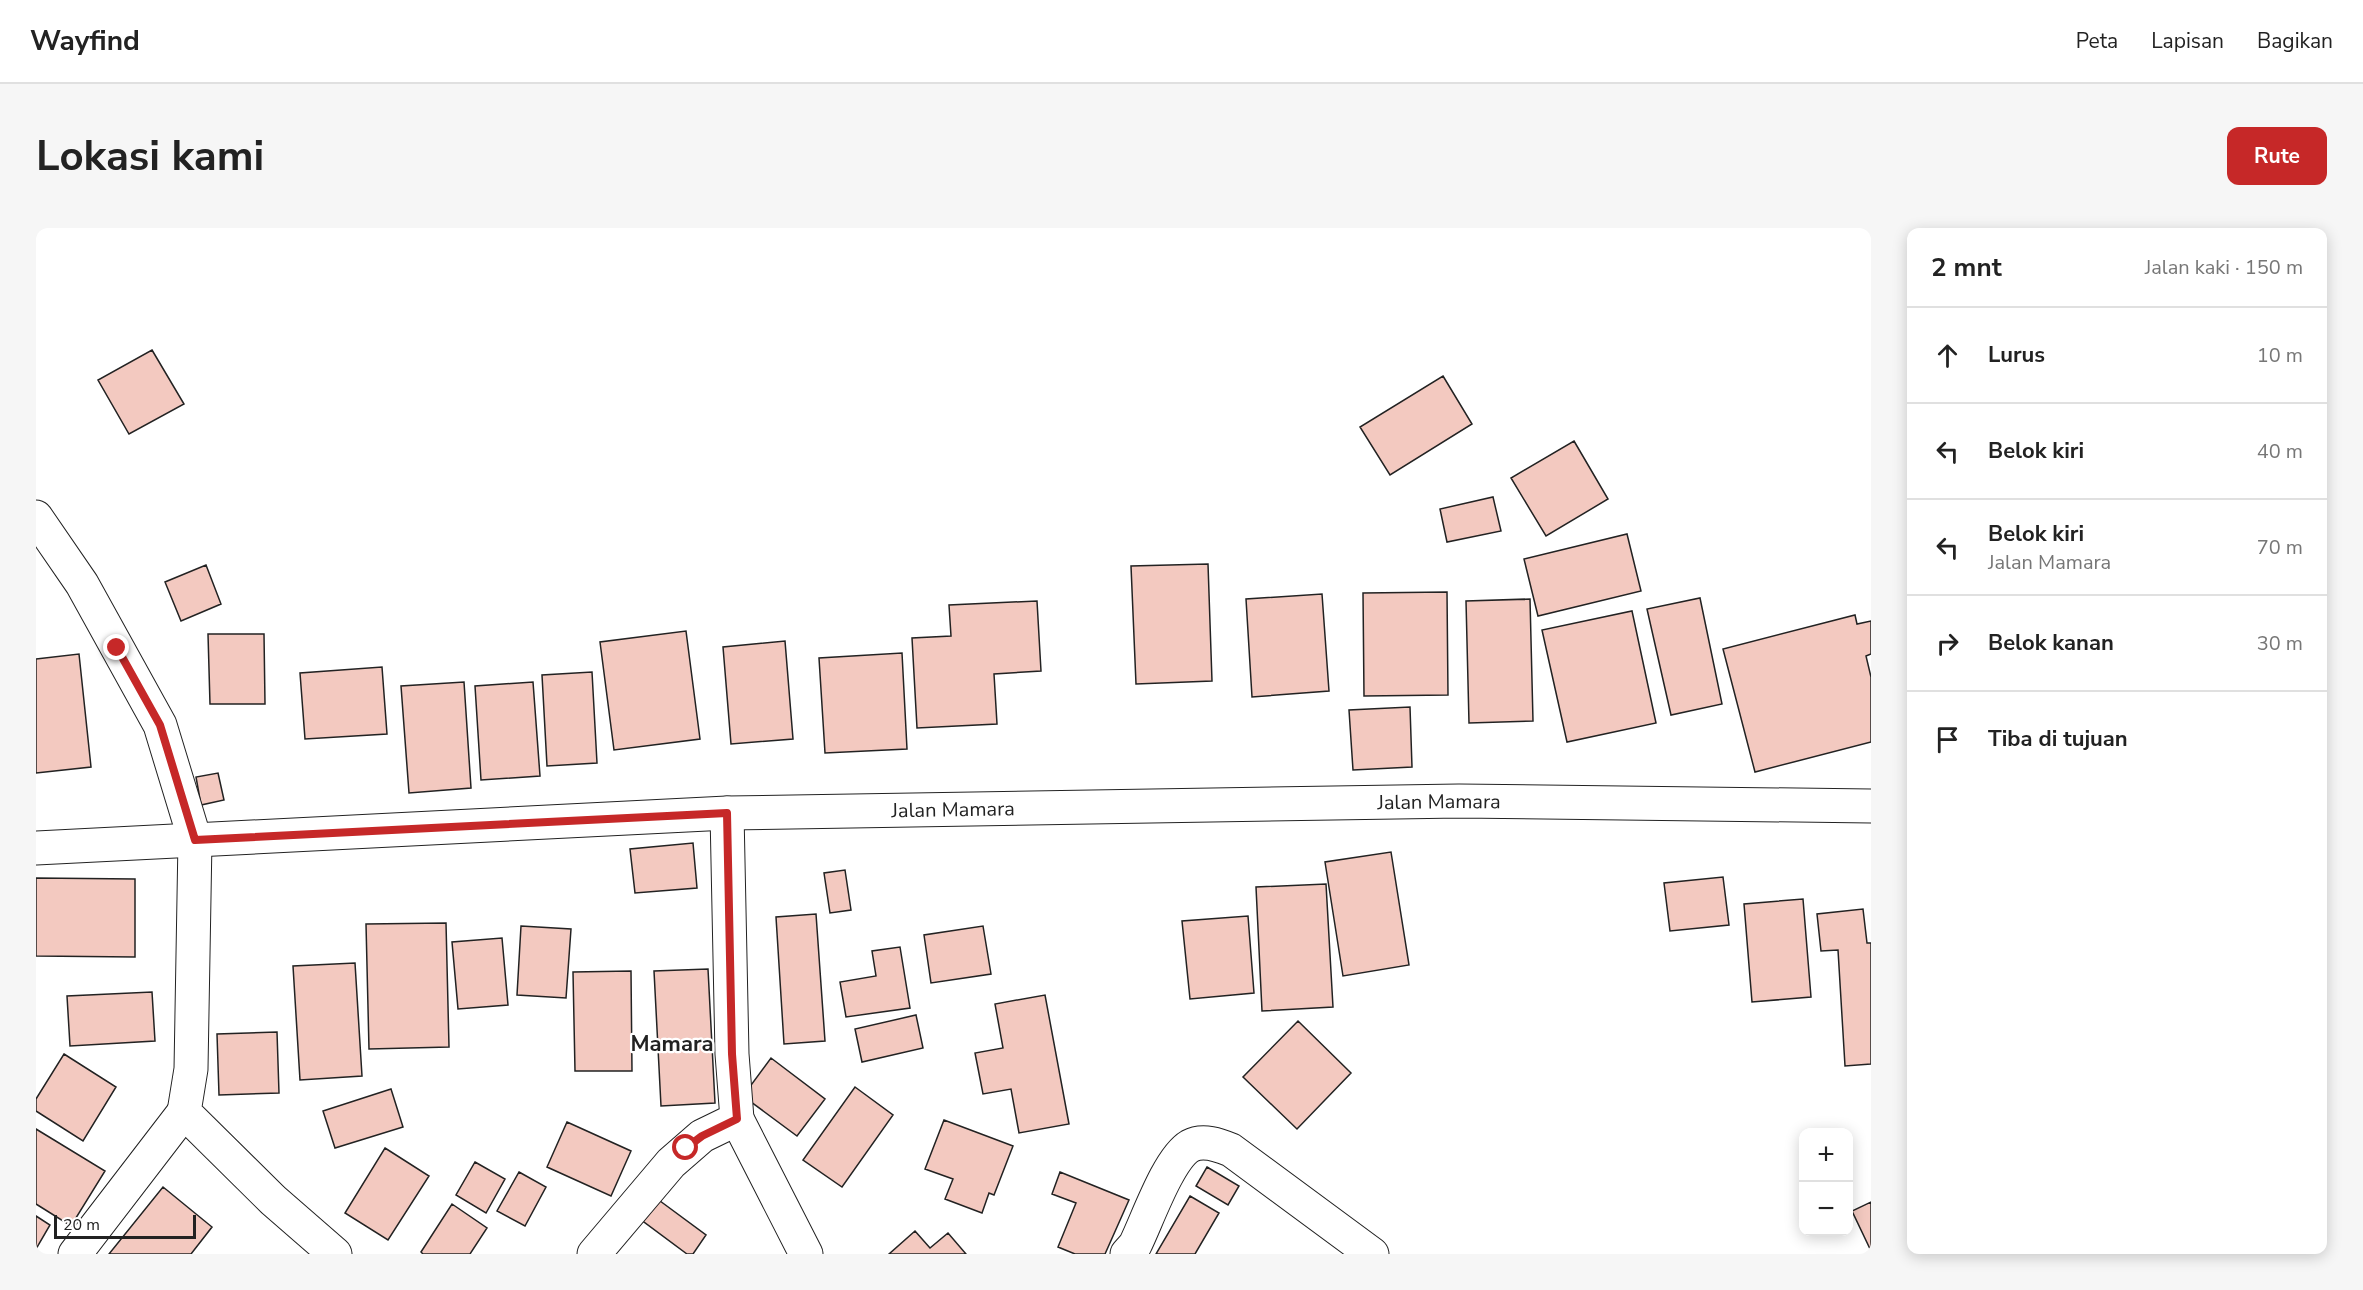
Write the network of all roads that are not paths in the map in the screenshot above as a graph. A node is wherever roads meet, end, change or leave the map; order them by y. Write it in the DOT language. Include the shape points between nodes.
graph roads {
  1 [pos="36,517"];
  2 [pos="1871,807"];
  3 [pos="727,813"];
  4 [pos="195,840"];
  5 [pos="36,849"];
  6 [pos="184,1112"];
  7 [pos="737,1119"];
  8 [pos="75,1254"];
  9 [pos="335,1254"];
  10 [pos="594,1254"];
  11 [pos="806,1254"];
  12 [pos="1127,1254"];
  13 [pos="1371,1254"];
  1 -- 4 [label="street" via="82,584 160,725"];
  2 -- 3 [label="street, Jalan Mamara" via="1458,801"];
  3 -- 4 [label="street, Jalan Mamara"];
  3 -- 7 [label="street"];
  4 -- 5 [label="street, Jalan Mamara"];
  4 -- 6 [label="street" via="191,1069"];
  6 -- 8 [label="street"];
  6 -- 9 [label="street" via="273,1200"];
  7 -- 10 [label="street" via="702,1136 671,1162"];
  7 -- 11 [label="street"];
  12 -- 13 [label="street" via="1135,1245 1167,1173 1190,1146 1213,1143 1231,1150"];
}
